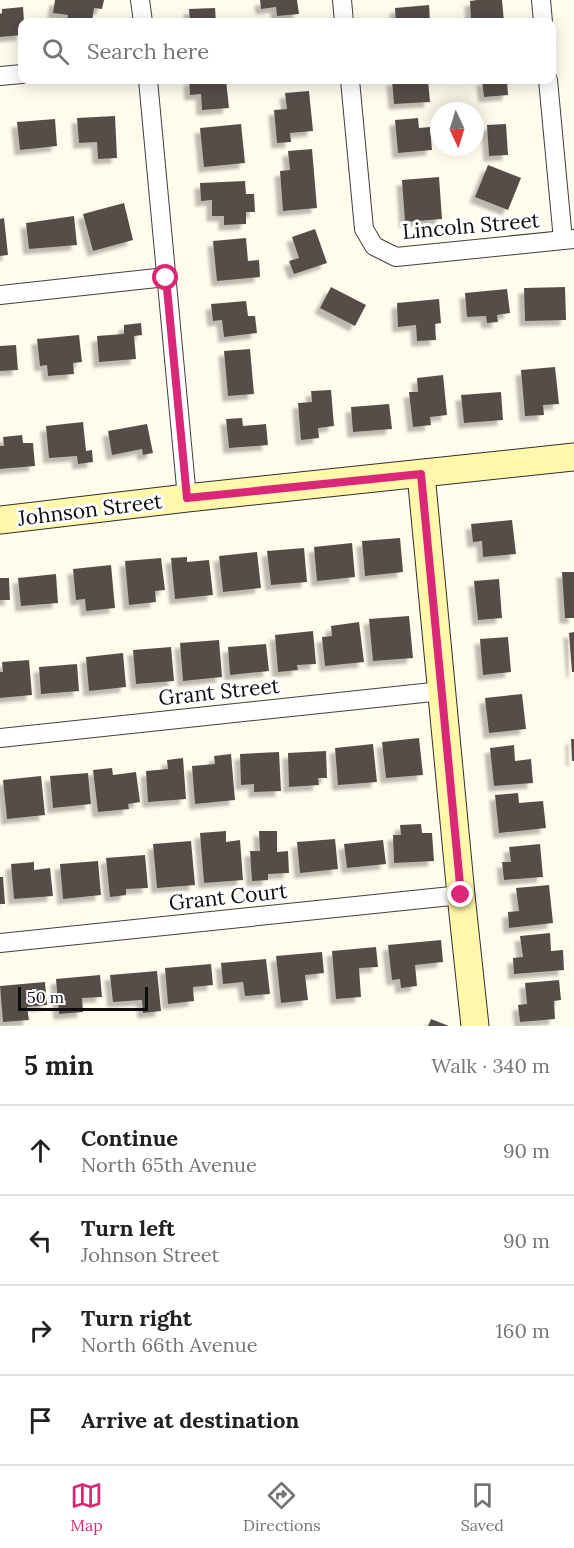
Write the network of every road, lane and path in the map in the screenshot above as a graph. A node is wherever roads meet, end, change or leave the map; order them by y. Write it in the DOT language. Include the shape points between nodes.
graph roads {
  1 [pos="140,0"];
  2 [pos="342,0"];
  3 [pos="540,0"];
  4 [pos="142,18"];
  5 [pos="344,18"];
  6 [pos="542,18"];
  7 [pos="18,74"];
  8 [pos="0,76"];
  9 [pos="148,84"];
  10 [pos="350,84"];
  11 [pos="549,84"];
  12 [pos="569,240"];
  13 [pos="166,278"];
  14 [pos="0,295"];
  15 [pos="574,457"];
  16 [pos="421,474"];
  17 [pos="187,498"];
  18 [pos="0,520"];
  19 [pos="442,691"];
  20 [pos="0,738"];
  21 [pos="461,895"];
  22 [pos="0,943"];
  23 [pos="475,1026"];
  1 -- 4 [label="street"];
  2 -- 5 [label="street"];
  3 -- 6 [label="street"];
  7 -- 8 [label="street"];
  9 -- 13 [label="street"];
  10 -- 12 [label="street, Lincoln Street" via="364,229 374,246 396,257"];
  11 -- 12 [label="street"];
  13 -- 14 [label="street"];
  13 -- 17 [label="street"];
  15 -- 16 [label="street, Johnson Street"];
  16 -- 17 [label="street, Johnson Street"];
  16 -- 19 [label="street"];
  17 -- 18 [label="street, Johnson Street"];
  19 -- 20 [label="street, Grant Street"];
  19 -- 21 [label="street"];
  21 -- 22 [label="street, Grant Court"];
  21 -- 23 [label="street"];
}
